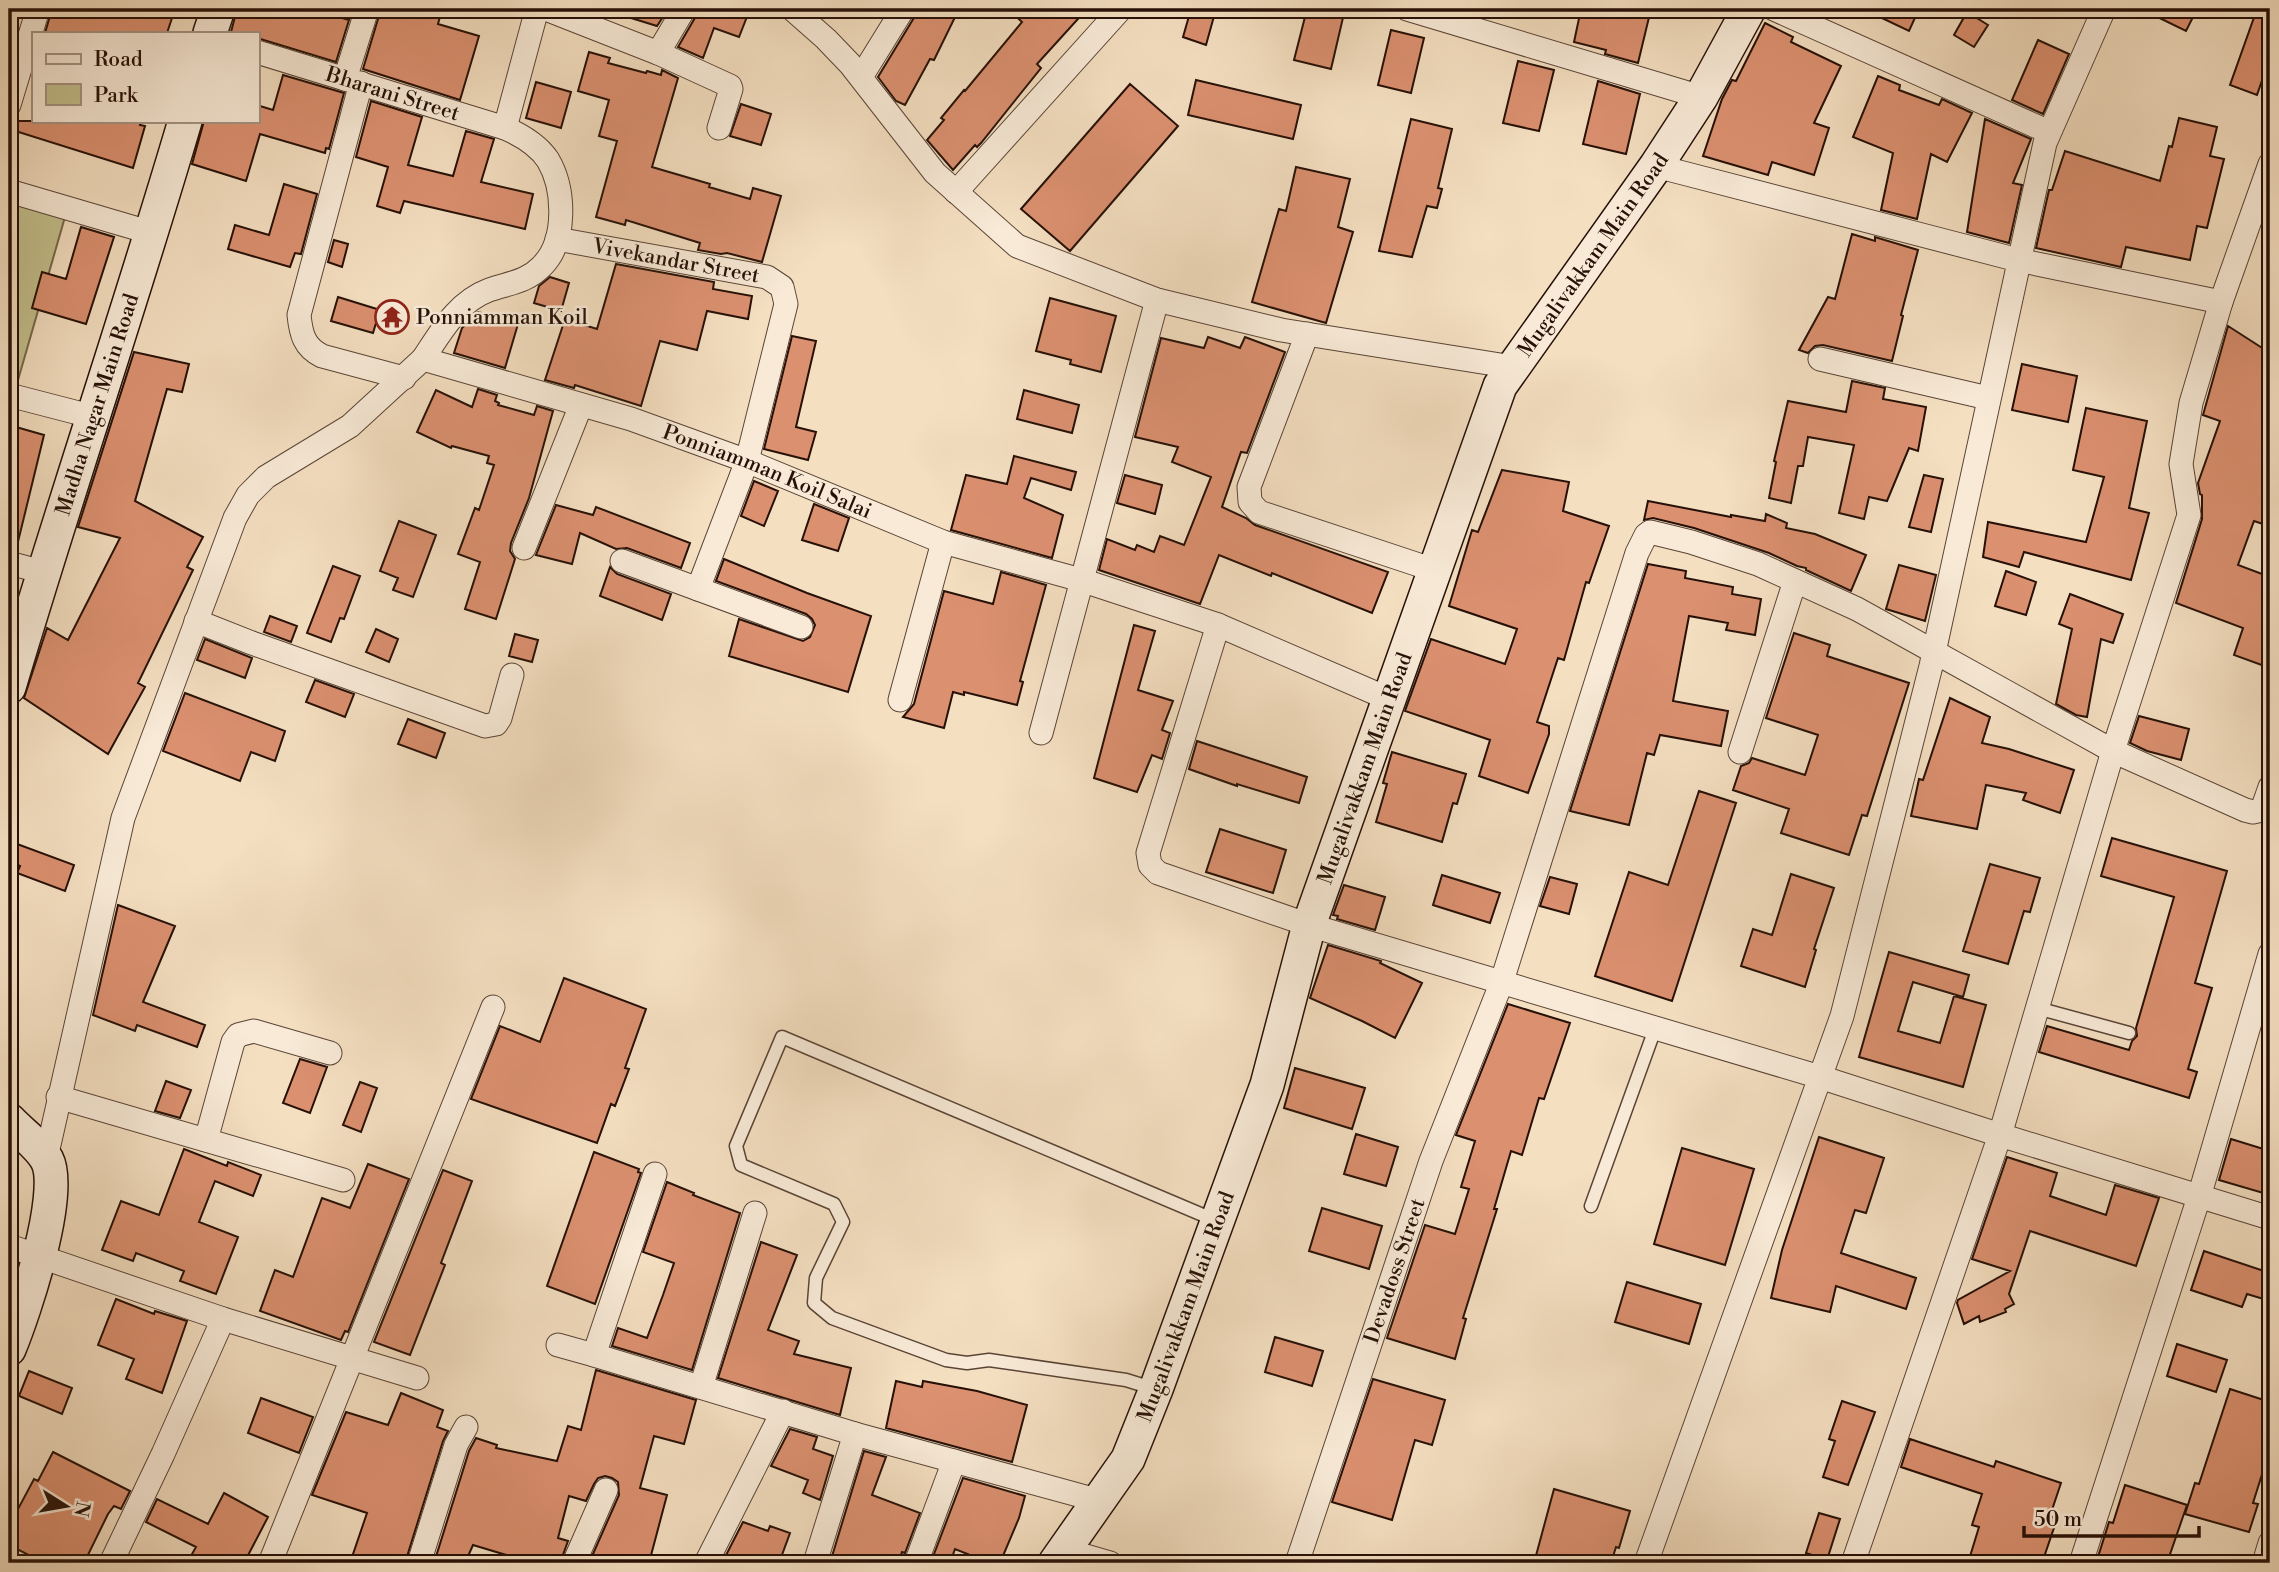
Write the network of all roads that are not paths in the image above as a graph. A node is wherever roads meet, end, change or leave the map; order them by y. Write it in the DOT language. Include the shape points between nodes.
graph roads {
  1 [pos="37,9"];
  2 [pos="218,9"];
  3 [pos="366,9"];
  4 [pos="537,9"];
  5 [pos="546,9"];
  6 [pos="684,9"];
  7 [pos="792,9"];
  8 [pos="903,9"];
  9 [pos="1407,9"];
  10 [pos="1749,9"];
  11 [pos="1774,9"];
  12 [pos="2104,9"];
  13 [pos="1119,11"];
  14 [pos="210,32"];
  15 [pos="259,53"];
  16 [pos="658,53"];
  17 [pos="860,77"];
  18 [pos="353,81"];
  19 [pos="1701,97"];
  20 [pos="9,105"];
  21 [pos="185,122"];
  22 [pos="505,128"];
  23 [pos="719,128"];
  24 [pos="2049,132"];
  25 [pos="2270,163"];
  26 [pos="1657,166"];
  27 [pos="9,191"];
  28 [pos="956,191"];
  29 [pos="152,233"];
  30 [pos="557,239"];
  31 [pos="2018,260"];
  32 [pos="1157,300"];
  33 [pos="2221,302"];
  34 [pos="1307,334"];
  35 [pos="423,359"];
  36 [pos="1820,359"];
  37 [pos="1513,367"];
  38 [pos="404,378"];
  39 [pos="9,396"];
  40 [pos="1988,398"];
  41 [pos="581,405"];
  42 [pos="94,417"];
  43 [pos="747,461"];
  44 [pos="943,542"];
  45 [pos="524,548"];
  46 [pos="622,561"];
  47 [pos="9,563"];
  48 [pos="1434,570"];
  49 [pos="43,572"];
  50 [pos="1081,580"];
  51 [pos="1796,581"];
  52 [pos="698,589"];
  53 [pos="196,621"];
  54 [pos="1218,625"];
  55 [pos="801,626"];
  56 [pos="1934,654"];
  57 [pos="512,675"];
  58 [pos="9,687"];
  59 [pos="1389,699"];
  60 [pos="900,700"];
  61 [pos="1041,733"];
  62 [pos="2113,751"];
  63 [pos="1740,752"];
  64 [pos="2270,787"];
  65 [pos="1309,925"];
  66 [pos="2270,954"];
  67 [pos="1502,984"];
  68 [pos="493,1007"];
  69 [pos="2038,1007"];
  70 [pos="1655,1029"];
  71 [pos="2129,1033"];
  72 [pos="330,1053"];
  73 [pos="1820,1077"];
  74 [pos="58,1097"];
  75 [pos="9,1121"];
  76 [pos="2000,1135"];
  77 [pos="206,1140"];
  78 [pos="46,1158"];
  79 [pos="654,1174"];
  80 [pos="343,1180"];
  81 [pos="2199,1197"];
  82 [pos="1591,1206"];
  83 [pos="755,1213"];
  84 [pos="2270,1218"];
  85 [pos="1217,1221"];
  86 [pos="24,1252"];
  87 [pos="223,1319"];
  88 [pos="12,1332"];
  89 [pos="558,1345"];
  90 [pos="594,1355"];
  91 [pos="352,1359"];
  92 [pos="417,1378"];
  93 [pos="701,1387"];
  94 [pos="1156,1389"];
  95 [pos="783,1411"];
  96 [pos="466,1427"];
  97 [pos="855,1434"];
  98 [pos="954,1461"];
  99 [pos="606,1490"];
  100 [pos="1100,1501"];
  101 [pos="2270,1544"];
  102 [pos="1060,1557"];
  103 [pos="111,1563"];
  104 [pos="270,1563"];
  105 [pos="419,1563"];
  106 [pos="574,1563"];
  107 [pos="706,1563"];
  108 [pos="815,1563"];
  109 [pos="916,1563"];
  110 [pos="1110,1563"];
  111 [pos="1297,1563"];
  112 [pos="1646,1563"];
  113 [pos="1853,1563"];
  114 [pos="2081,1563"];
  115 [pos="2264,1563"];
  1 -- 20 [label="street"];
  2 -- 14 [label="street"];
  3 -- 18 [label="street"];
  4 -- 22 [label="street"];
  5 -- 16 [label="street"];
  6 -- 16 [label="street"];
  7 -- 17 [label="street"];
  8 -- 17 [label="street"];
  9 -- 19 [label="street"];
  10 -- 19 [label="street, Mugalivakkam Main Road"];
  11 -- 24 [label="street"];
  12 -- 24 [label="street"];
  13 -- 28 [label="street"];
  15 -- 18 [label="street, Bharani Street"];
  16 -- 23 [label="street" via="730,86"];
  17 -- 28 [label="street" via="935,173"];
  18 -- 22 [label="street, Bharani Street"];
  18 -- 38 [label="street" via="299,315 300,332 305,343 322,356"];
  19 -- 26 [label="street, Mugalivakkam Main Road"];
  21 -- 29 [label="street, Madha Nagar Main Road"];
  22 -- 30 [label="street, Bharani Street" via="526,138 547,159 559,188 562,214"];
  24 -- 31 [label="street"];
  25 -- 33 [label="street"];
  26 -- 31 [label="street"];
  26 -- 37 [label="street, Mugalivakkam Main Road"];
  27 -- 29 [label="street"];
  28 -- 32 [label="street" via="1017,246"];
  29 -- 42 [label="street, Madha Nagar Main Road"];
  30 -- 35 [label="street" via="532,276 487,291 454,313"];
  30 -- 43 [label="street, Vivekandar Street" via="767,277 782,287 786,304"];
  31 -- 33 [label="street"];
  31 -- 40 [label="street"];
  32 -- 34 [label="street"];
  32 -- 50 [label="street"];
  33 -- 62 [label="street" via="2190,403 2181,464 2189,515"];
  34 -- 37 [label="street"];
  34 -- 48 [label="street" via="1249,486 1250,502 1259,512"];
  35 -- 38 [label="street"];
  35 -- 41 [label="street, Ponniamman Koil Salai"];
  36 -- 40 [label="street"];
  37 -- 48 [label="street, Mugalivakkam Main Road" via="1500,386"];
  38 -- 53 [label="street" via="350,426 266,477 248,495"];
  39 -- 42 [label="street"];
  40 -- 56 [label="street"];
  41 -- 43 [label="street, Ponniamman Koil Salai"];
  41 -- 45 [label="street"];
  42 -- 49 [label="street, Madha Nagar Main Road"];
  43 -- 44 [label="street, Ponniamman Koil Salai"];
  43 -- 52 [label="street, Vivekandar Street"];
  44 -- 50 [label="street, Ponniamman Koil Salai"];
  44 -- 60 [label="street"];
  46 -- 52 [label="street"];
  47 -- 49 [label="street"];
  48 -- 59 [label="street, Mugalivakkam Main Road"];
  49 -- 58 [label="street, Madha Nagar Main Road"];
  50 -- 54 [label="street, Ponniamman Koil Salai"];
  50 -- 61 [label="street"];
  51 -- 56 [label="street" via="1857,609"];
  51 -- 63 [label="street"];
  51 -- 67 [label="street, Devadoss Street" via="1691,541 1650,532 1646,535"];
  52 -- 55 [label="street"];
  53 -- 57 [label="street" via="485,726 500,718"];
  53 -- 74 [label="street" via="123,818"];
  54 -- 59 [label="street, Ponniamman Koil Salai"];
  54 -- 65 [label="street" via="1148,853 1150,865 1158,873"];
  56 -- 62 [label="street"];
  56 -- 73 [label="street" via="1842,1016"];
  59 -- 65 [label="street, Mugalivakkam Main Road"];
  62 -- 64 [label="street" via="2245,810 2262,810"];
  62 -- 69 [label="street"];
  65 -- 67 [label="street"];
  65 -- 85 [label="street, Mugalivakkam Main Road" via="1267,1086"];
  66 -- 81 [label="street"];
  67 -- 70 [label="street"];
  67 -- 111 [label="street, Devadoss Street" via="1431,1161"];
  68 -- 91 [label="street"];
  69 -- 71 [label="lane"];
  69 -- 76 [label="street"];
  70 -- 73 [label="street"];
  70 -- 82 [label="lane"];
  72 -- 77 [label="street" via="254,1031 238,1035"];
  73 -- 76 [label="street"];
  73 -- 112 [label="street"];
  74 -- 77 [label="street"];
  74 -- 78 [label="street"];
  75 -- 78 [label="street"];
  76 -- 81 [label="street"];
  76 -- 113 [label="street"];
  77 -- 80 [label="street"];
  78 -- 86 [label="street" via="52,1176"];
  79 -- 90 [label="street"];
  81 -- 84 [label="street"];
  81 -- 114 [label="street"];
  83 -- 93 [label="street"];
  85 -- 94 [label="street, Mugalivakkam Main Road"];
  85 -- 94 [label="lane" via="782,1037 736,1146 741,1165 834,1204 843,1222 816,1278 814,1303 832,1318 946,1360 989,1360 1126,1380"];
  86 -- 87 [label="street"];
  86 -- 88 [label="street"];
  87 -- 91 [label="street"];
  87 -- 103 [label="street"];
  89 -- 90 [label="street"];
  90 -- 93 [label="street"];
  91 -- 92 [label="street"];
  91 -- 104 [label="street"];
  93 -- 95 [label="street"];
  94 -- 100 [label="street, Mugalivakkam Main Road" via="1128,1459"];
  95 -- 97 [label="street"];
  95 -- 107 [label="street"];
  96 -- 105 [label="street" via="456,1445"];
  97 -- 98 [label="street"];
  97 -- 108 [label="street"];
  98 -- 100 [label="street"];
  98 -- 109 [label="street"];
  99 -- 106 [label="street"];
  100 -- 102 [label="street, Mugalivakkam Main Road"];
  101 -- 115 [label="street"];
  102 -- 110 [label="street"];
}
